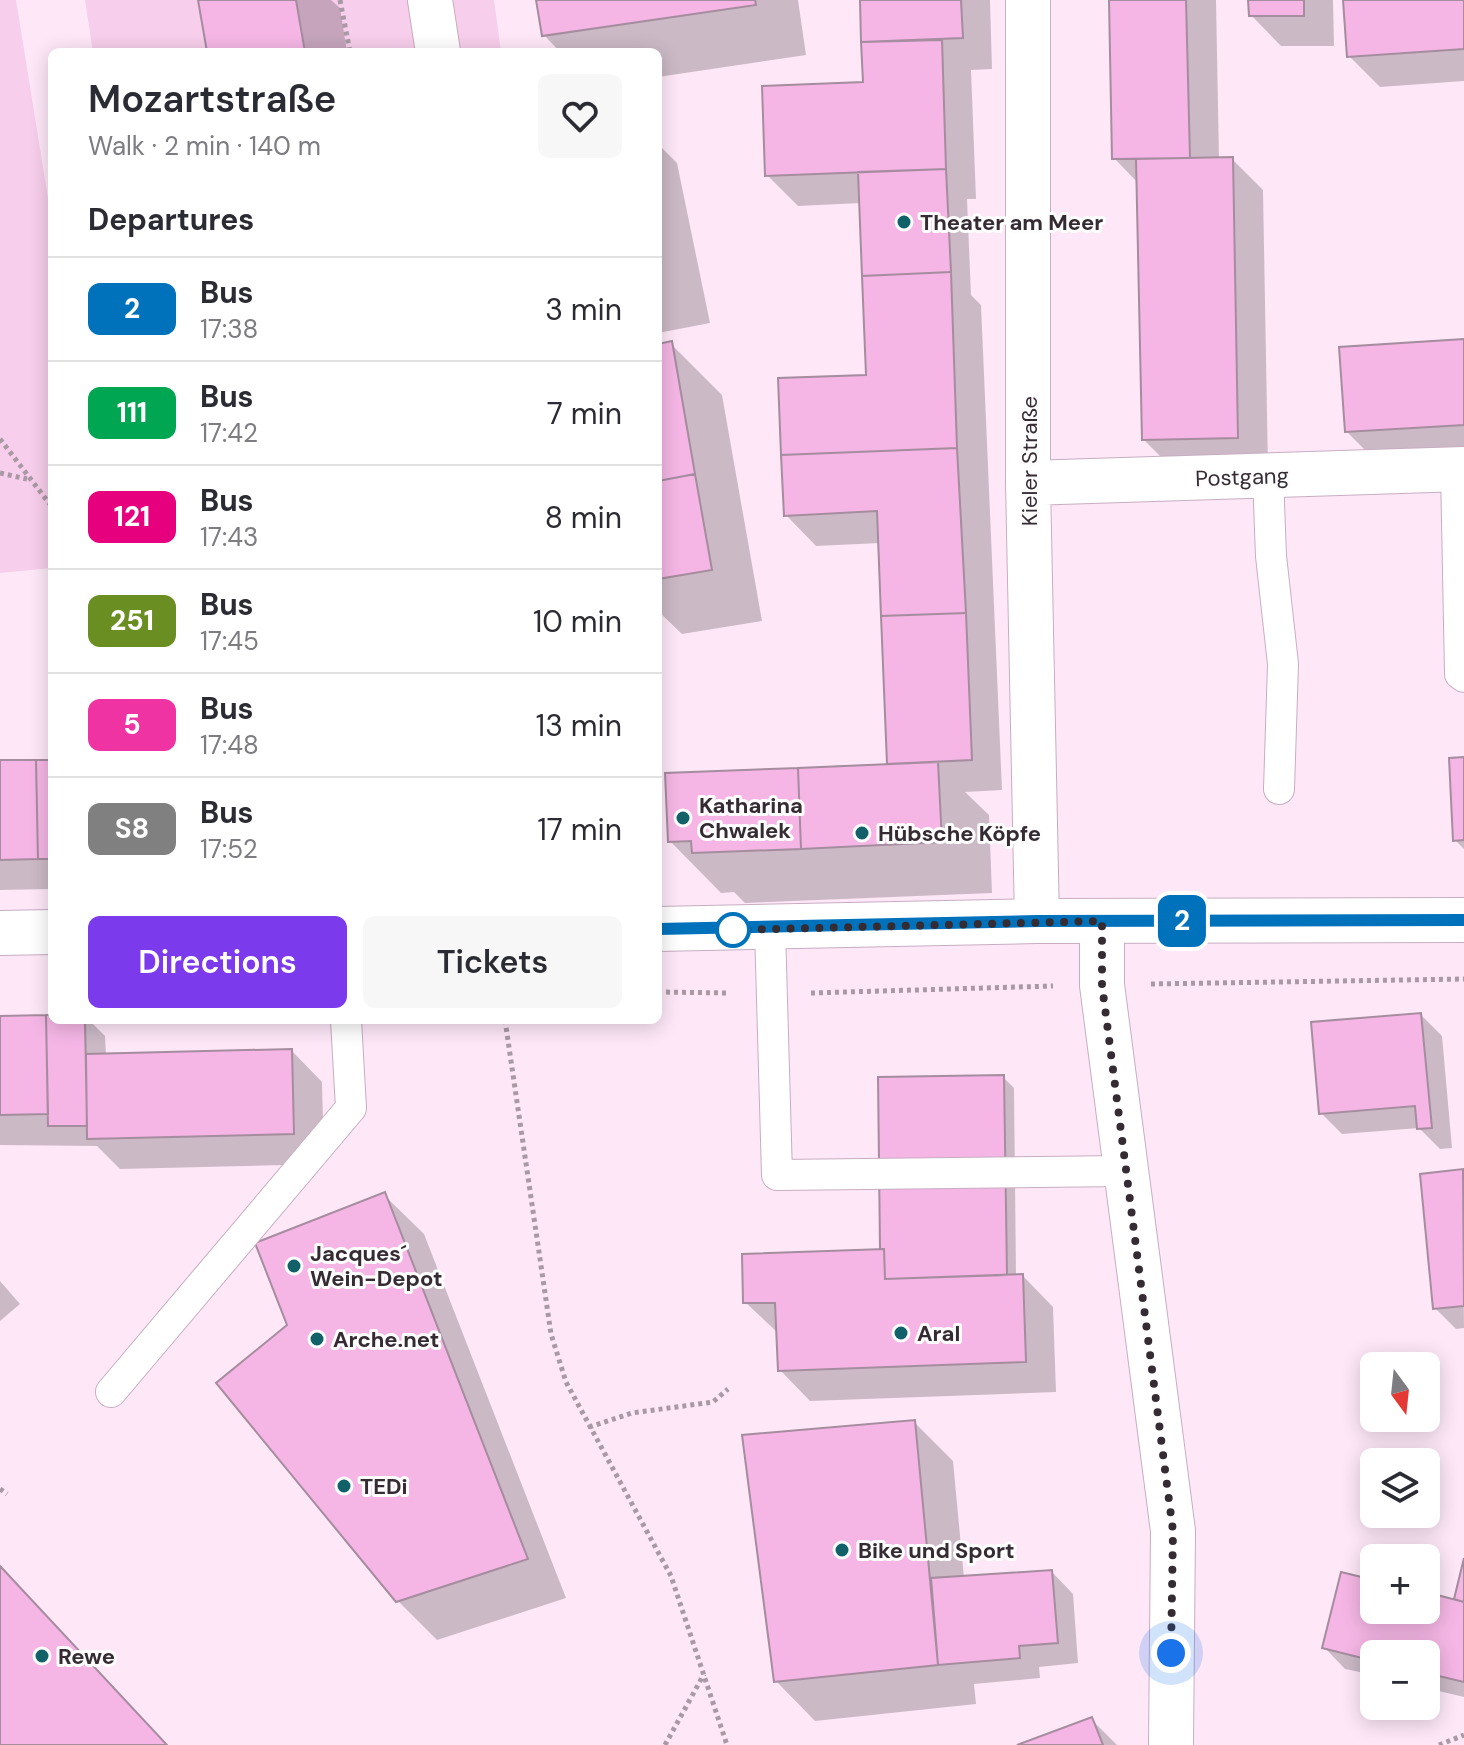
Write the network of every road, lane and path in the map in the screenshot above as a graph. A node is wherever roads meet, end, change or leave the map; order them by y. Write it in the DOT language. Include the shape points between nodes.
graph roads {
  1 [pos="340,0"];
  2 [pos="430,0"];
  3 [pos="1028,0"];
  4 [pos="349,48"];
  5 [pos="437,48"];
  6 [pos="0,439"];
  7 [pos="1460,469"];
  8 [pos="0,473"];
  9 [pos="1268,476"];
  10 [pos="28,479"];
  11 [pos="1028,483"];
  12 [pos="48,502"];
  13 [pos="1464,677"];
  14 [pos="1279,789"];
  15 [pos="1464,920"];
  16 [pos="1037,921"];
  17 [pos="1102,921"];
  18 [pos="662,929"];
  19 [pos="770,929"];
  20 [pos="48,932"];
  21 [pos="0,933"];
  22 [pos="346,1024"];
  23 [pos="506,1024"];
  24 [pos="1125,1171"];
  25 [pos="728,1389"];
  26 [pos="111,1392"];
  27 [pos="589,1427"];
  28 [pos="0,1489"];
  29 [pos="7,1494"];
  30 [pos="704,1674"];
  31 [pos="1464,1735"];
  32 [pos="665,1745"];
  33 [pos="727,1745"];
  34 [pos="1171,1745"];
  35 [pos="1439,1745"];
  1 -- 4 [label="path"];
  2 -- 5 [label="street"];
  3 -- 11 [label="street, Kieler Straße"];
  6 -- 10 [label="path"];
  7 -- 9 [label="street, Postgang"];
  7 -- 13 [label="lane, Postgang"];
  8 -- 10 [label="path"];
  9 -- 11 [label="street, Postgang"];
  9 -- 14 [label="lane" via="1283,664"];
  10 -- 12 [label="path"];
  11 -- 16 [label="street, Kieler Straße"];
  15 -- 17 [label="street"];
  16 -- 17 [label="street"];
  16 -- 19 [label="street"];
  17 -- 24 [label="street" via="1102,985"];
  18 -- 19 [label="street"];
  19 -- 24 [label="lane" via="777,1175"];
  20 -- 21 [label="street"];
  22 -- 26 [label="lane" via="351,1108"];
  23 -- 27 [label="path" via="551,1334 566,1382"];
  24 -- 34 [label="street" via="1173,1531"];
  25 -- 27 [label="path" via="713,1402 632,1413"];
  27 -- 30 [label="path" via="671,1576"];
  28 -- 29 [label="path"];
  30 -- 32 [label="path"];
  30 -- 33 [label="path"];
  31 -- 35 [label="path"];
}
